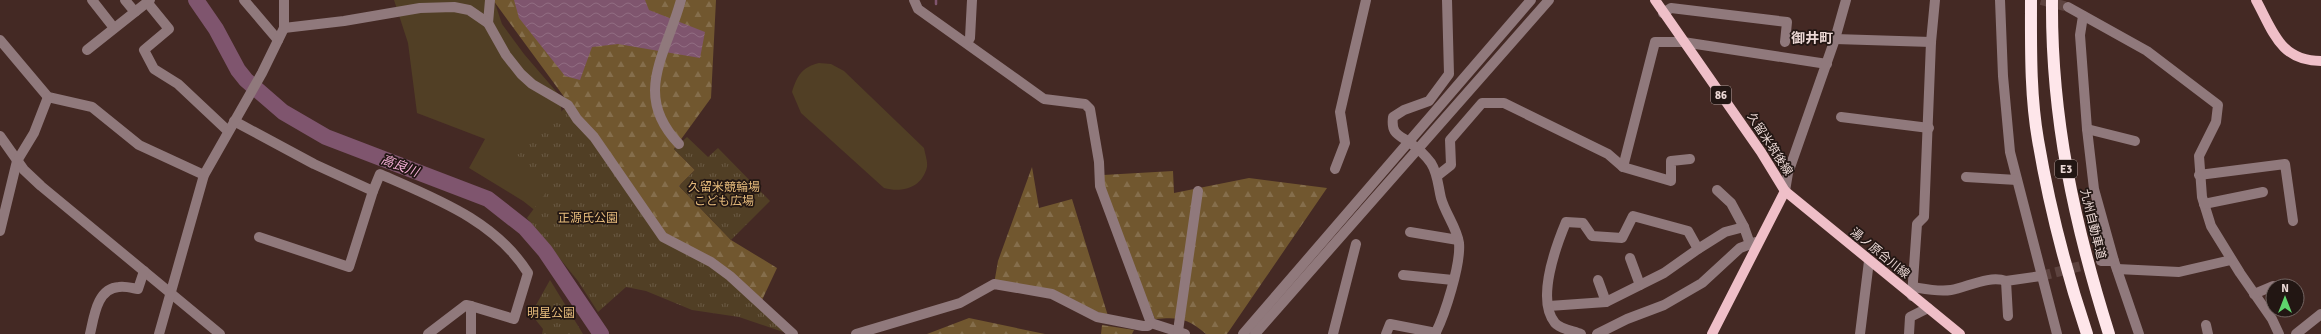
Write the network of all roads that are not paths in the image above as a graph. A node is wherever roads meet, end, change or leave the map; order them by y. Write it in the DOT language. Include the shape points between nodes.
graph roads {
  1 [pos="92,0"];
  2 [pos="125,0"];
  3 [pos="244,0"];
  4 [pos="284,0"];
  5 [pos="490,0"];
  6 [pos="681,0"];
  7 [pos="914,0"];
  8 [pos="972,0"];
  9 [pos="1366,0"];
  10 [pos="1447,0"];
  11 [pos="1531,0"];
  12 [pos="1548,0"];
  13 [pos="1655,0"];
  14 [pos="1846,0"];
  15 [pos="1935,0"];
  16 [pos="2000,0"];
  17 [pos="2031,0"];
  18 [pos="2052,0"];
  19 [pos="2256,0"];
  20 [pos="149,1"];
  21 [pos="1669,7"];
  22 [pos="2068,7"];
  23 [pos="135,12"];
  24 [pos="2083,16"];
  25 [pos="488,23"];
  26 [pos="114,28"];
  27 [pos="284,28"];
  28 [pos="1835,39"];
  29 [pos="0,40"];
  30 [pos="278,40"];
  31 [pos="1683,42"];
  32 [pos="1785,42"];
  33 [pos="1931,42"];
  34 [pos="967,43"];
  35 [pos="87,50"];
  36 [pos="2321,61"];
  37 [pos="1827,64"];
  38 [pos="48,98"];
  39 [pos="1841,117"];
  40 [pos="234,121"];
  41 [pos="1929,128"];
  42 [pos="2087,129"];
  43 [pos="228,131"];
  44 [pos="0,136"];
  45 [pos="1409,142"];
  46 [pos="2135,142"];
  47 [pos="679,144"];
  48 [pos="1417,150"];
  49 [pos="1690,159"];
  50 [pos="17,161"];
  51 [pos="1623,167"];
  52 [pos="1335,169"];
  53 [pos="204,175"];
  54 [pos="2199,175"];
  55 [pos="1437,176"];
  56 [pos="1966,177"];
  57 [pos="2017,180"];
  58 [pos="1717,190"];
  59 [pos="373,191"];
  60 [pos="1785,191"];
  61 [pos="1198,192"];
  62 [pos="2263,192"];
  63 [pos="2204,204"];
  64 [pos="2293,221"];
  65 [pos="1744,227"];
  66 [pos="0,231"];
  67 [pos="1410,232"];
  68 [pos="260,237"];
  69 [pos="1458,240"];
  70 [pos="1762,240"];
  71 [pos="1356,244"];
  72 [pos="1750,244"];
  73 [pos="1698,249"];
  74 [pos="1630,258"];
  75 [pos="2231,260"];
  76 [pos="1869,261"];
  77 [pos="2101,261"];
  78 [pos="2116,265"];
  79 [pos="144,271"];
  80 [pos="1403,275"];
  81 [pos="2042,276"];
  82 [pos="1453,280"];
  83 [pos="1598,280"];
  84 [pos="2006,280"];
  85 [pos="1640,286"];
  86 [pos="2265,290"];
  87 [pos="1912,291"];
  88 [pos="172,293"];
  89 [pos="2254,294"];
  90 [pos="1606,302"];
  91 [pos="471,306"];
  92 [pos="1550,306"];
  93 [pos="1928,308"];
  94 [pos="2321,314"];
  95 [pos="2008,316"];
  96 [pos="1151,323"];
  97 [pos="1181,332"];
  98 [pos="1435,333"];
  99 [pos="90,334"];
  100 [pos="159,334"];
  101 [pos="220,334"];
  102 [pos="428,334"];
  103 [pos="471,334"];
  104 [pos="793,334"];
  105 [pos="856,334"];
  106 [pos="1243,334"];
  107 [pos="1255,334"];
  108 [pos="1333,334"];
  109 [pos="1386,334"];
  110 [pos="1581,334"];
  111 [pos="1597,334"];
  112 [pos="1712,334"];
  113 [pos="1860,334"];
  114 [pos="1909,334"];
  115 [pos="1960,334"];
  116 [pos="2057,334"];
  117 [pos="2087,334"];
  118 [pos="2109,334"];
  119 [pos="2139,334"];
  120 [pos="2280,334"];
  121 [pos="2296,334"];
  1 -- 26 [label="street"];
  2 -- 23 [label="street"];
  3 -- 30 [label="street"];
  4 -- 27 [label="street"];
  5 -- 25 [label="street"];
  6 -- 47 [label="street" via="656,80 655,107 660,119"];
  7 -- 34 [label="street" via="918,8"];
  8 -- 34 [label="street" via="970,38"];
  9 -- 52 [label="street" via="1340,112 1345,143"];
  10 -- 45 [label="street" via="1449,74 1429,101 1393,117 1392,127 1396,136"];
  11 -- 45 [label="street"];
  12 -- 48 [label="street"];
  13 -- 21 [label="main road, 久留米筑後線 / 86"];
  14 -- 28 [label="street"];
  15 -- 33 [label="street"];
  16 -- 57 [label="street" via="2002,76 2009,144"];
  17 -- 117 [label="highway, E3" via="2030,55 2038,138 2054,216"];
  18 -- 118 [label="highway, 九州自動車道 / E3" via="2052,53 2060,136 2075,214"];
  19 -- 36 [label="main road" via="2280,45 2299,58"];
  20 -- 23 [label="street"];
  20 -- 43 [label="street" via="169,29 144,50 154,68 178,84"];
  21 -- 31 [label="main road, 久留米筑後線 / 86"];
  21 -- 32 [label="street" via="1787,22"];
  22 -- 24 [label="street"];
  23 -- 26 [label="street"];
  24 -- 42 [label="street" via="2080,35"];
  24 -- 54 [label="street" via="2147,51 2218,105 2216,122 2199,156"];
  25 -- 27 [label="street" via="469,10 454,7 420,8"];
  25 -- 104 [label="street" via="506,55 521,74 532,84 568,105 594,137 663,237 711,262 730,276"];
  26 -- 35 [label="street"];
  27 -- 30 [label="street"];
  28 -- 33 [label="street"];
  28 -- 37 [label="street"];
  29 -- 38 [label="street"];
  30 -- 40 [label="street"];
  31 -- 37 [label="street"];
  31 -- 51 [label="street" via="1655,42"];
  31 -- 60 [label="main road, 久留米筑後線 / 86" via="1761,152"];
  33 -- 41 [label="street"];
  34 -- 96 [label="street" via="1044,99 1085,104 1090,109 1099,162 1100,186"];
  37 -- 60 [label="street" via="1788,173"];
  38 -- 50 [label="street" via="34,134"];
  38 -- 53 [label="street" via="92,108 139,145"];
  39 -- 41 [label="street"];
  40 -- 43 [label="street"];
  40 -- 59 [label="street" via="314,164"];
  41 -- 87 [label="street" via="1924,217 1917,224"];
  42 -- 46 [label="street"];
  42 -- 78 [label="street" via="2094,189"];
  43 -- 53 [label="street"];
  44 -- 50 [label="street"];
  45 -- 48 [label="street"];
  45 -- 106 [label="street"];
  48 -- 55 [label="street" via="1430,162"];
  48 -- 107 [label="street"];
  49 -- 51 [label="street" via="1672,161 1672,181"];
  50 -- 66 [label="street"];
  50 -- 79 [label="street" via="41,186"];
  51 -- 55 [label="street" via="1608,154 1504,103 1482,103 1450,140 1451,165"];
  53 -- 88 [label="street"];
  54 -- 63 [label="street"];
  54 -- 64 [label="street" via="2285,164"];
  55 -- 69 [label="street" via="1441,198"];
  56 -- 57 [label="street"];
  57 -- 81 [label="street"];
  58 -- 65 [label="street" via="1730,203"];
  59 -- 68 [label="street" via="348,268"];
  59 -- 91 [label="street" via="380,174 416,190 483,225 502,240 518,258 528,273 514,319"];
  60 -- 70 [label="main road, 久留米筑後線"];
  60 -- 76 [label="main road, 湯ノ原合川線"];
  61 -- 97 [label="street"];
  62 -- 63 [label="street"];
  63 -- 75 [label="street" via="2211,226"];
  65 -- 72 [label="street"];
  65 -- 73 [label="street" via="1725,232"];
  67 -- 69 [label="street"];
  69 -- 82 [label="street"];
  70 -- 72 [label="street"];
  70 -- 112 [label="main road, 久留米筑後線"];
  71 -- 108 [label="street"];
  72 -- 111 [label="street" via="1740,248 1702,283 1664,305"];
  73 -- 85 [label="street"];
  73 -- 92 [label="street" via="1688,231 1633,216 1622,238 1592,236 1583,223 1566,222 1556,247 1547,295"];
  74 -- 85 [label="street"];
  75 -- 78 [label="street" via="2179,272"];
  75 -- 89 [label="street"];
  76 -- 87 [label="main road, 湯ノ原合川線"];
  76 -- 113 [label="street"];
  77 -- 78 [label="street"];
  78 -- 119 [label="street"];
  79 -- 88 [label="street"];
  79 -- 99 [label="street" via="138,289 119,286 109,289 103,296 96,309"];
  80 -- 82 [label="street"];
  81 -- 84 [label="street"];
  81 -- 116 [label="street"];
  82 -- 98 [label="street" via="1441,323"];
  83 -- 90 [label="street"];
  84 -- 87 [label="street" via="1998,278 1944,290"];
  84 -- 95 [label="street"];
  85 -- 90 [label="street"];
  86 -- 89 [label="street"];
  87 -- 93 [label="main road, 湯ノ原合川線"];
  88 -- 100 [label="street"];
  88 -- 101 [label="street"];
  89 -- 120 [label="street"];
  90 -- 92 [label="street"];
  91 -- 102 [label="street" via="466,305"];
  91 -- 103 [label="street"];
  92 -- 110 [label="street" via="1557,325"];
  93 -- 114 [label="street" via="1910,317"];
  93 -- 115 [label="main road, 湯ノ原合川線"];
  94 -- 121 [label="street"];
  96 -- 97 [label="street"];
  96 -- 105 [label="street" via="1143,326 1097,317 1052,294 994,284 960,303"];
  98 -- 109 [label="street" via="1390,324"];
}
